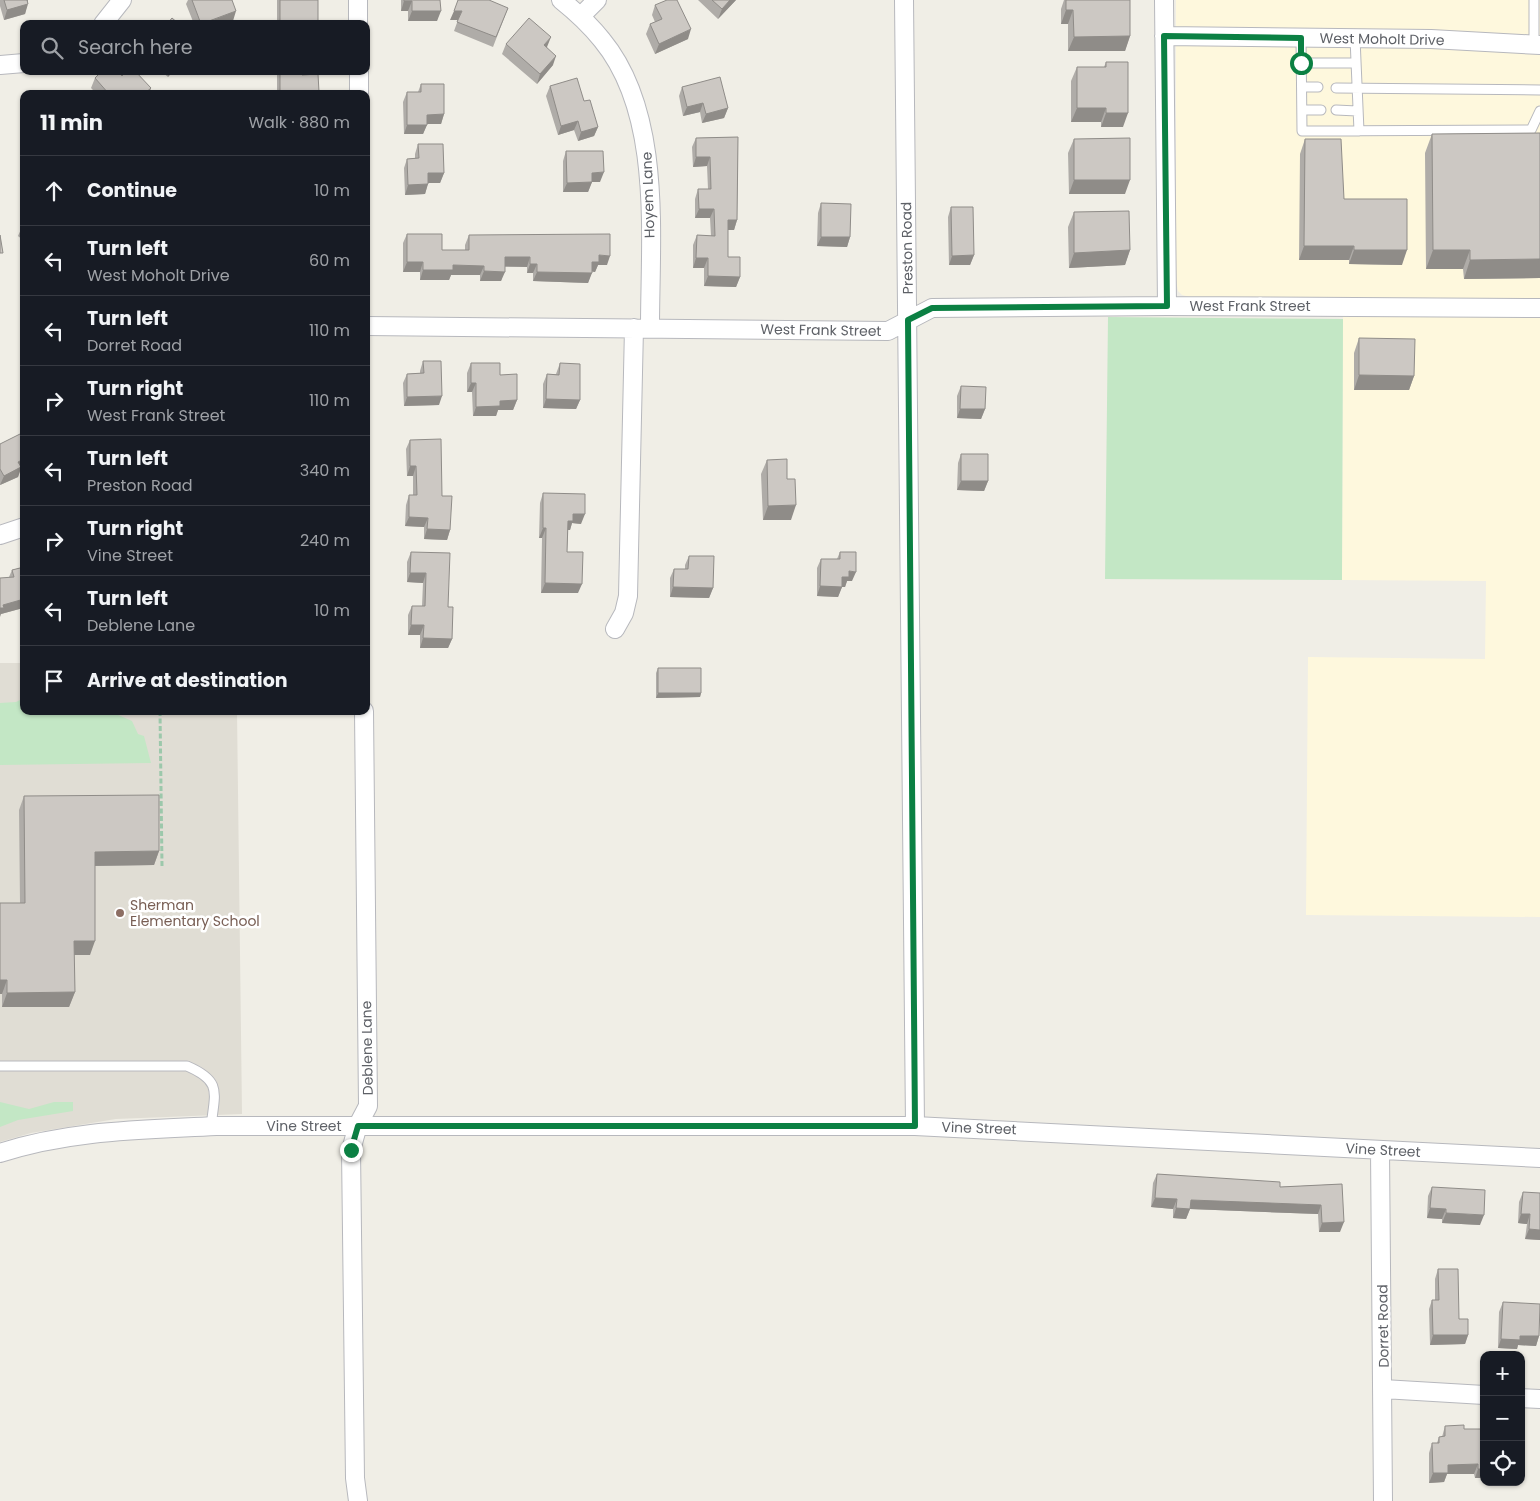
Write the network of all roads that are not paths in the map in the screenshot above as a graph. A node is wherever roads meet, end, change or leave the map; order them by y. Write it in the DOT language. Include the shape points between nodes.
graph roads {
  1 [pos="122,0"];
  2 [pos="358,0"];
  3 [pos="561,0"];
  4 [pos="597,0"];
  5 [pos="904,0"];
  6 [pos="1164,0"];
  7 [pos="1536,2"];
  8 [pos="580,16"];
  9 [pos="106,20"];
  10 [pos="358,20"];
  11 [pos="1164,36"];
  12 [pos="1301,38"];
  13 [pos="1355,38"];
  14 [pos="1537,44"];
  15 [pos="20,63"];
  16 [pos="1301,63"];
  17 [pos="1356,63"];
  18 [pos="0,65"];
  19 [pos="359,75"];
  20 [pos="1302,87"];
  21 [pos="1318,88"];
  22 [pos="1336,88"];
  23 [pos="1356,88"];
  24 [pos="359,90"];
  25 [pos="1540,90"];
  26 [pos="1302,110"];
  27 [pos="1321,110"];
  28 [pos="1336,110"];
  29 [pos="1357,111"];
  30 [pos="1539,115"];
  31 [pos="1359,130"];
  32 [pos="1167,306"];
  33 [pos="1540,308"];
  34 [pos="908,320"];
  35 [pos="370,326"];
  36 [pos="642,328"];
  37 [pos="20,528"];
  38 [pos="0,535"];
  39 [pos="615,628"];
  40 [pos="364,715"];
  41 [pos="0,1066"];
  42 [pos="211,1126"];
  43 [pos="358,1126"];
  44 [pos="915,1126"];
  45 [pos="1380,1150"];
  46 [pos="0,1153"];
  47 [pos="1540,1158"];
  48 [pos="1383,1389"];
  49 [pos="1480,1395"];
  50 [pos="1525,1398"];
  51 [pos="1540,1399"];
  52 [pos="358,1501"];
  53 [pos="1383,1501"];
  1 -- 9 [label="street"];
  2 -- 10 [label="street"];
  3 -- 8 [label="street, Hoyem Lane"];
  4 -- 8 [label="street"];
  5 -- 34 [label="street, Preston Road"];
  6 -- 11 [label="street"];
  7 -- 14 [label="lane"];
  8 -- 36 [label="street, Hoyem Lane" via="603,41 623,73 638,112 647,152 650,187"];
  11 -- 12 [label="street, West Moholt Drive"];
  11 -- 32 [label="street"];
  12 -- 13 [label="street, West Moholt Drive"];
  12 -- 16 [label="lane"];
  13 -- 14 [label="street, West Moholt Drive"];
  13 -- 17 [label="lane"];
  15 -- 18 [label="street"];
  16 -- 17 [label="lane"];
  16 -- 20 [label="lane"];
  17 -- 23 [label="lane"];
  19 -- 24 [label="street"];
  20 -- 21 [label="lane"];
  20 -- 26 [label="lane"];
  22 -- 23 [label="lane"];
  23 -- 25 [label="lane"];
  23 -- 29 [label="lane"];
  26 -- 27 [label="lane"];
  26 -- 31 [label="lane" via="1302,131"];
  28 -- 29 [label="lane"];
  29 -- 31 [label="lane"];
  30 -- 31 [label="lane" via="1531,130"];
  32 -- 33 [label="street, West Frank Street"];
  32 -- 34 [label="street, West Frank Street" via="932,308"];
  34 -- 36 [label="street, West Frank Street" via="888,331"];
  34 -- 44 [label="street, Preston Road"];
  35 -- 36 [label="street, West Frank Street"];
  36 -- 39 [label="street, Hoyem Lane" via="628,596 624,613"];
  37 -- 38 [label="street"];
  40 -- 43 [label="street, Deblene Lane" via="368,1106"];
  41 -- 42 [label="lane" via="187,1066 212,1081"];
  42 -- 43 [label="street, Vine Street"];
  42 -- 46 [label="street, Vine Street" via="96,1132 42,1141"];
  43 -- 44 [label="street, Vine Street"];
  43 -- 52 [label="street, Deblene Lane" via="351,1150 355,1478"];
  44 -- 45 [label="street, Vine Street"];
  45 -- 47 [label="street, Vine Street"];
  45 -- 48 [label="street, Dorret Road"];
  48 -- 49 [label="street"];
  48 -- 53 [label="street, Dorret Road"];
  50 -- 51 [label="street"];
}
